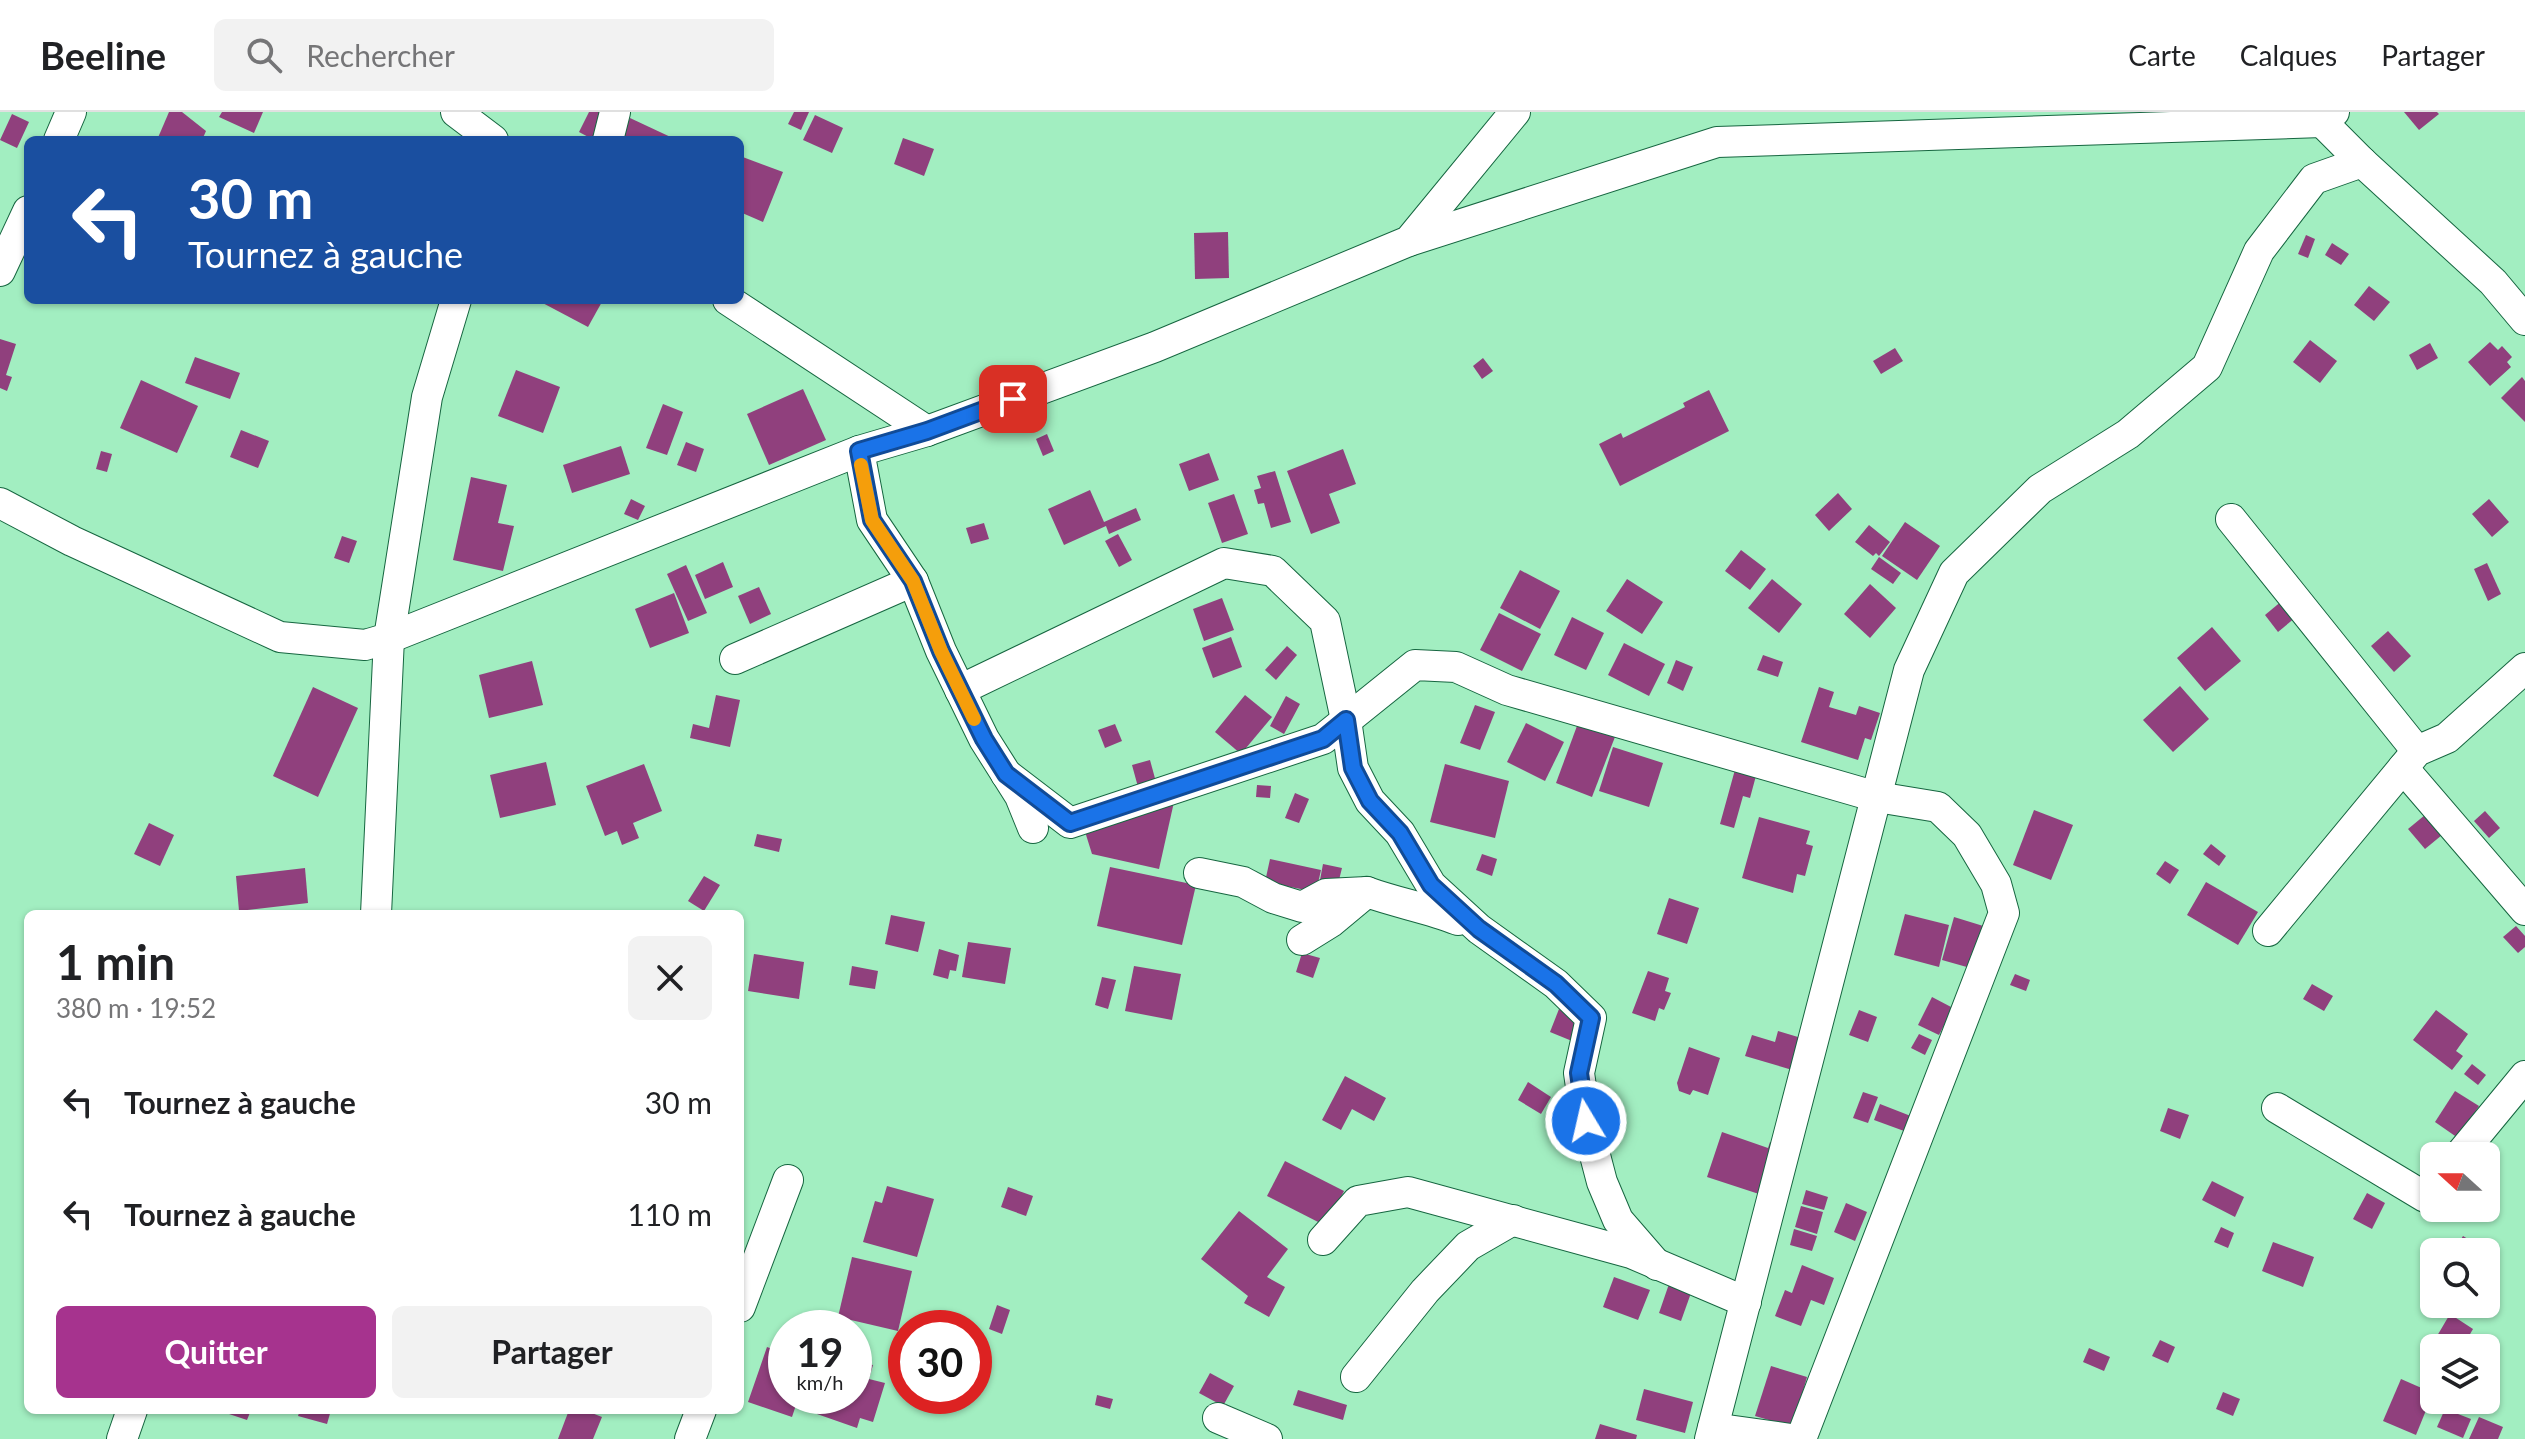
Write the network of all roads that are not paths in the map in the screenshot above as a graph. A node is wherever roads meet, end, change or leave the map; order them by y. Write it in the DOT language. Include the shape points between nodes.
graph roads {
  1 [pos="71,112"];
  2 [pos="456,112"];
  3 [pos="615,112"];
  4 [pos="1515,112"];
  5 [pos="2323,115"];
  6 [pos="61,136"];
  7 [pos="488,136"];
  8 [pos="609,136"];
  9 [pos="2362,162"];
  10 [pos="24,220"];
  11 [pos="1409,241"];
  12 [pos="0,271"];
  13 [pos="455,304"];
  14 [pos="734,304"];
  15 [pos="2525,320"];
  16 [pos="927,431"];
  17 [pos="859,451"];
  18 [pos="0,503"];
  19 [pos="2231,519"];
  20 [pos="913,581"];
  21 [pos="389,638"];
  22 [pos="735,659"];
  23 [pos="2525,668"];
  24 [pos="960,690"];
  25 [pos="1346,720"];
  26 [pos="2410,760"];
  27 [pos="1006,774"];
  28 [pos="1877,797"];
  29 [pos="1033,828"];
  30 [pos="1199,873"];
  31 [pos="1367,892"];
  32 [pos="376,910"];
  33 [pos="2525,910"];
  34 [pos="1479,929"];
  35 [pos="2268,931"];
  36 [pos="1302,940"];
  37 [pos="2525,1076"];
  38 [pos="2277,1108"];
  39 [pos="2471,1142"];
  40 [pos="788,1180"];
  41 [pos="2420,1194"];
  42 [pos="1513,1220"];
  43 [pos="1323,1240"];
  44 [pos="1657,1265"];
  45 [pos="744,1296"];
  46 [pos="1746,1302"];
  47 [pos="1356,1377"];
  48 [pos="131,1414"];
  49 [pos="699,1414"];
  50 [pos="1218,1418"];
  51 [pos="1712,1433"];
  52 [pos="122,1439"];
  53 [pos="690,1439"];
  54 [pos="1267,1439"];
  55 [pos="1791,1439"];
  56 [pos="1801,1439"];
  1 -- 6 [label="street"];
  2 -- 7 [label="street"];
  3 -- 8 [label="street"];
  4 -- 11 [label="street"];
  5 -- 9 [label="street"];
  5 -- 11 [label="street" via="1717,142"];
  9 -- 15 [label="street" via="2493,282"];
  9 -- 28 [label="street" via="2314,179 2259,251 2207,367 2128,434 2040,489 1954,573 1909,670"];
  10 -- 12 [label="street"];
  11 -- 16 [label="street" via="1155,347"];
  13 -- 21 [label="street" via="427,397"];
  14 -- 16 [label="street"];
  16 -- 17 [label="street"];
  17 -- 20 [label="street" via="872,520"];
  17 -- 21 [label="street"];
  18 -- 21 [label="street" via="280,637 365,645"];
  19 -- 26 [label="street"];
  20 -- 22 [label="street"];
  20 -- 24 [label="street"];
  21 -- 32 [label="street"];
  23 -- 26 [label="street" via="2447,738"];
  24 -- 25 [label="street" via="1224,563 1273,571 1325,621"];
  24 -- 27 [label="street"];
  25 -- 27 [label="street" via="1323,739 1070,823"];
  25 -- 28 [label="street" via="1415,665 1456,667 1507,690"];
  25 -- 34 [label="street" via="1353,768 1370,801 1400,833 1431,885"];
  26 -- 33 [label="street"];
  26 -- 35 [label="street"];
  27 -- 29 [label="street"];
  28 -- 46 [label="street"];
  28 -- 56 [label="street" via="1938,807 1967,835 1996,884 2004,913"];
  30 -- 31 [label="street" via="1243,882 1302,907 1326,894"];
  31 -- 34 [label="street" via="1426,907"];
  31 -- 36 [label="street"];
  34 -- 44 [label="street" via="1556,984 1591,1018 1579,1073 1602,1182 1618,1220"];
  37 -- 39 [label="street"];
  38 -- 41 [label="street"];
  40 -- 45 [label="street"];
  42 -- 43 [label="street" via="1408,1192 1358,1201"];
  42 -- 44 [label="street"];
  42 -- 47 [label="street" via="1468,1246"];
  44 -- 46 [label="street"];
  46 -- 51 [label="street"];
  48 -- 52 [label="street"];
  49 -- 53 [label="street"];
  50 -- 54 [label="street"];
  51 -- 55 [label="street"];
}
